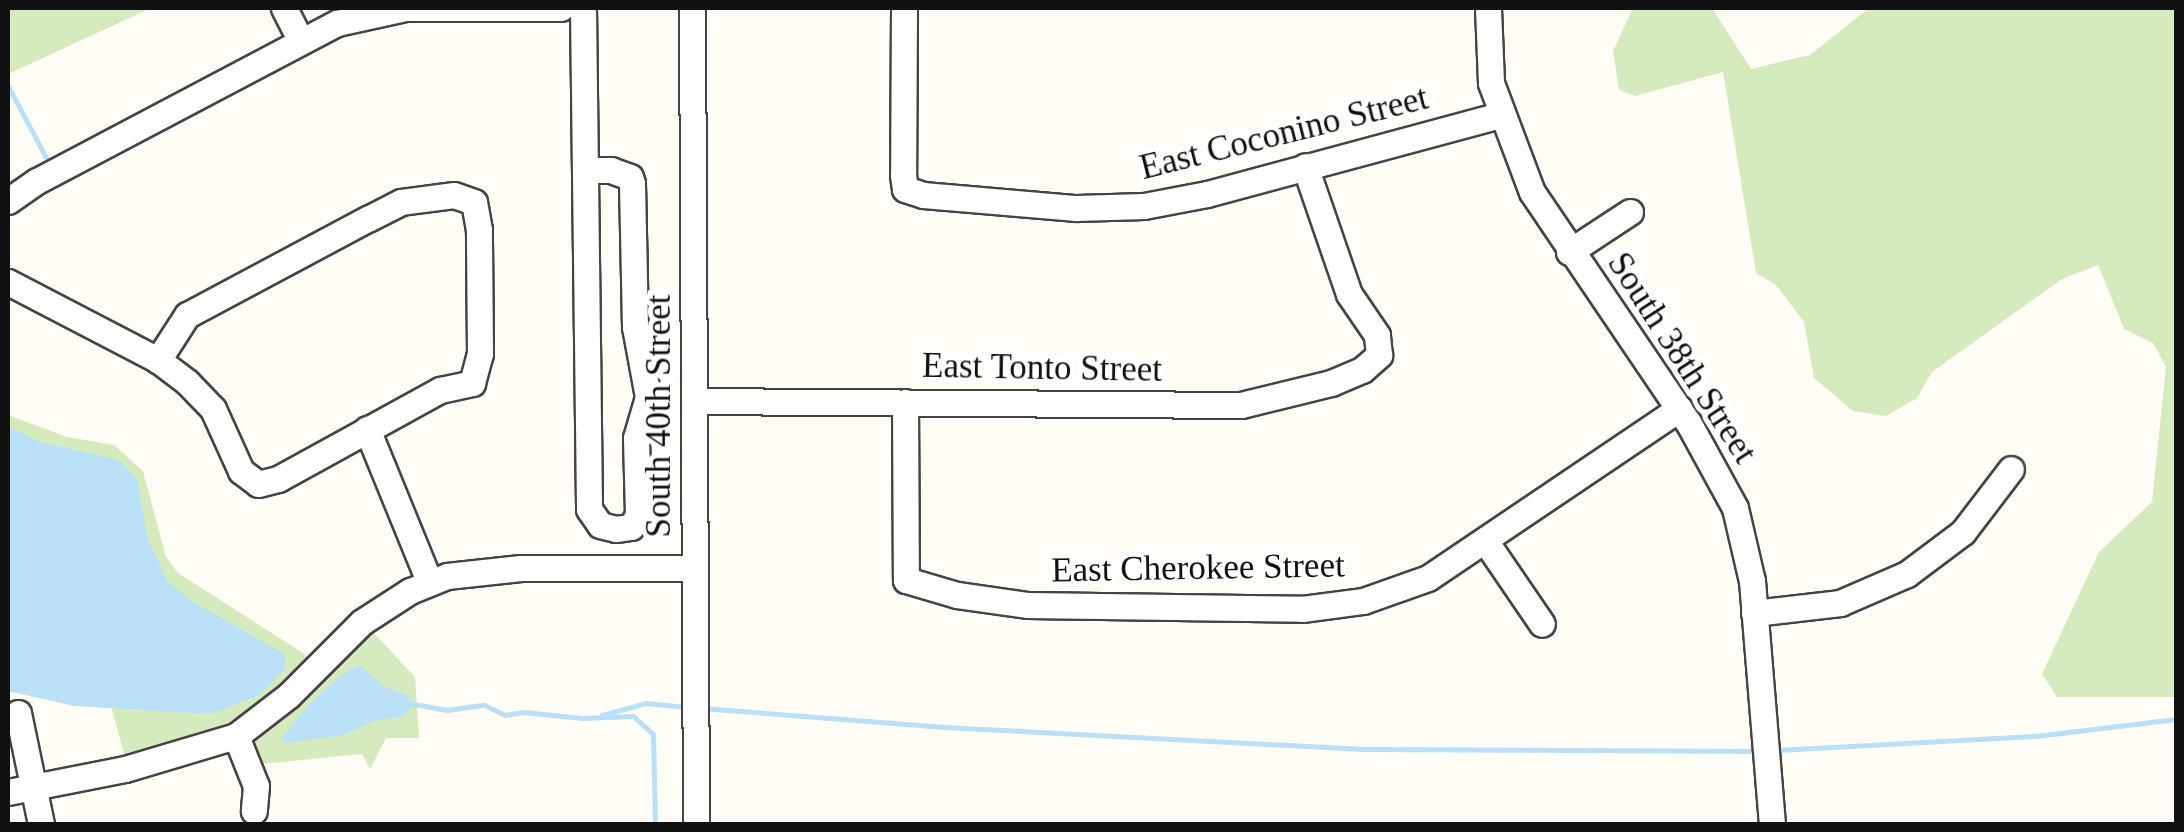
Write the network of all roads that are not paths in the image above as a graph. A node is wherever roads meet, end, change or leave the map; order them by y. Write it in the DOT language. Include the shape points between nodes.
graph roads {
  1 [pos="284,8"];
  2 [pos="471,8"];
  3 [pos="562,8"];
  4 [pos="583,8"];
  5 [pos="692,8"];
  6 [pos="904,8"];
  7 [pos="1488,8"];
  8 [pos="301,41"];
  9 [pos="1500,115"];
  10 [pos="1305,166"];
  11 [pos="585,170"];
  12 [pos="8,201"];
  13 [pos="1630,212"];
  14 [pos="1569,252"];
  15 [pos="8,282"];
  16 [pos="158,360"];
  17 [pos="694,401"];
  18 [pos="906,402"];
  19 [pos="1679,410"];
  20 [pos="367,430"];
  21 [pos="2011,469"];
  22 [pos="1486,542"];
  23 [pos="695,568"];
  24 [pos="430,583"];
  25 [pos="1754,614"];
  26 [pos="1542,624"];
  27 [pos="18,713"];
  28 [pos="243,731"];
  29 [pos="34,787"];
  30 [pos="8,792"];
  31 [pos="254,811"];
  32 [pos="41,824"];
  33 [pos="696,824"];
  34 [pos="1772,824"];
  1 -- 8 [label="street"];
  2 -- 3 [label="street"];
  2 -- 8 [label="street" via="384,10"];
  4 -- 11 [label="street"];
  5 -- 17 [label="street, South 40th Street"];
  6 -- 10 [label="street, East Coconino Street" via="906,188 1116,208 1174,202"];
  7 -- 9 [label="street, South 38th Street"];
  8 -- 12 [label="street"];
  9 -- 10 [label="street, East Coconino Street"];
  9 -- 14 [label="street, South 38th Street" via="1532,192"];
  10 -- 18 [label="street, East Tonto Street" via="1350,294 1378,335 1379,355 1362,370 1241,404"];
  11 -- 11 [label="street" via="589,509 600,525 616,529 631,527 638,515 636,438 648,397 635,327 632,183 611,170"];
  13 -- 14 [label="street"];
  14 -- 19 [label="street, South 38th Street"];
  15 -- 16 [label="street"];
  16 -- 20 [label="street" via="213,409 241,471 258,484"];
  16 -- 20 [label="street" via="187,315 369,218 401,202 454,195 474,202 480,354 472,383 440,390"];
  17 -- 18 [label="street, East Tonto Street"];
  17 -- 23 [label="street, South 40th Street"];
  18 -- 22 [label="street, East Cherokee Street" via="906,580 957,595 1028,606 1302,609 1394,591"];
  19 -- 22 [label="street, East Cherokee Street"];
  19 -- 25 [label="street, South 38th Street" via="1735,508"];
  20 -- 24 [label="street"];
  21 -- 25 [label="street" via="1962,532 1908,574 1840,603"];
  22 -- 26 [label="street"];
  23 -- 24 [label="street" via="520,568"];
  23 -- 33 [label="street, South 40th Street"];
  24 -- 28 [label="street" via="389,604"];
  25 -- 34 [label="street, South 38th Street"];
  27 -- 29 [label="street"];
  28 -- 29 [label="street" via="125,769"];
  28 -- 31 [label="street" via="256,786"];
  29 -- 30 [label="street"];
  29 -- 32 [label="street"];
}
